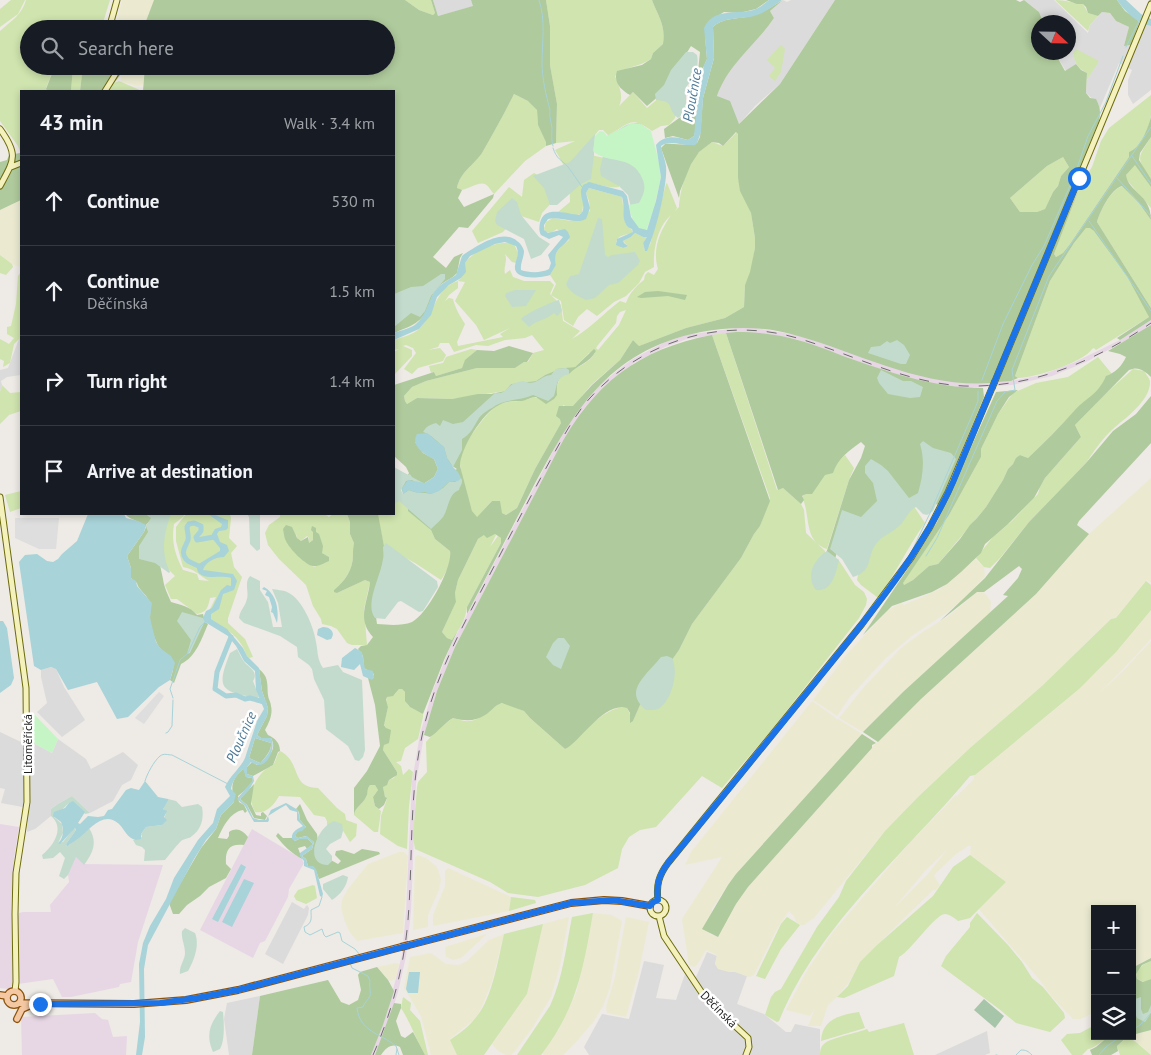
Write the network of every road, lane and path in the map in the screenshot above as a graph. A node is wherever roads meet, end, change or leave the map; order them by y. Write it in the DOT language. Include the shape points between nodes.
graph roads {
  1 [pos="117,0"];
  2 [pos="1151,4"];
  3 [pos="111,20"];
  4 [pos="116,75"];
  5 [pos="106,90"];
  6 [pos="0,129"];
  7 [pos="20,163"];
  8 [pos="11,167"];
  9 [pos="0,186"];
  10 [pos="0,497"];
  11 [pos="658,900"];
  12 [pos="650,906"];
  13 [pos="659,916"];
  14 [pos="15,991"];
  15 [pos="0,995"];
  16 [pos="8,996"];
  17 [pos="21,997"];
  18 [pos="18,1003"];
  19 [pos="50,1003"];
  20 [pos="17,1020"];
  21 [pos="746,1055"];
  1 -- 3 [label="main road"];
  2 -- 11 [label="main road, bridge" via="992,388 930,527 912,558 862,624 668,863 658,880"];
  4 -- 5 [label="main road"];
  6 -- 8 [label="main road" via="11,145"];
  7 -- 8 [label="main road"];
  8 -- 9 [label="main road"];
  10 -- 14 [label="main road, Litoměřická" via="27,708 27,802 16,873"];
  11 -- 12 [label="main road"];
  11 -- 13 [label="main road" via="666,906 665,913"];
  12 -- 13 [label="main road" via="653,914"];
  12 -- 19 [label="main road, bridge" via="613,900 571,903 208,996 147,1004"];
  13 -- 21 [label="main road, Děčínská" via="664,936 706,999 747,1037"];
  14 -- 16 [label="main road"];
  14 -- 17 [label="main road"];
  15 -- 16 [label="main road"];
  16 -- 18 [label="main road" via="10,1004"];
  17 -- 18 [label="main road"];
  17 -- 19 [label="main road"];
  18 -- 19 [label="main road"];
  19 -- 20 [label="main road" via="24,1007"];
}
